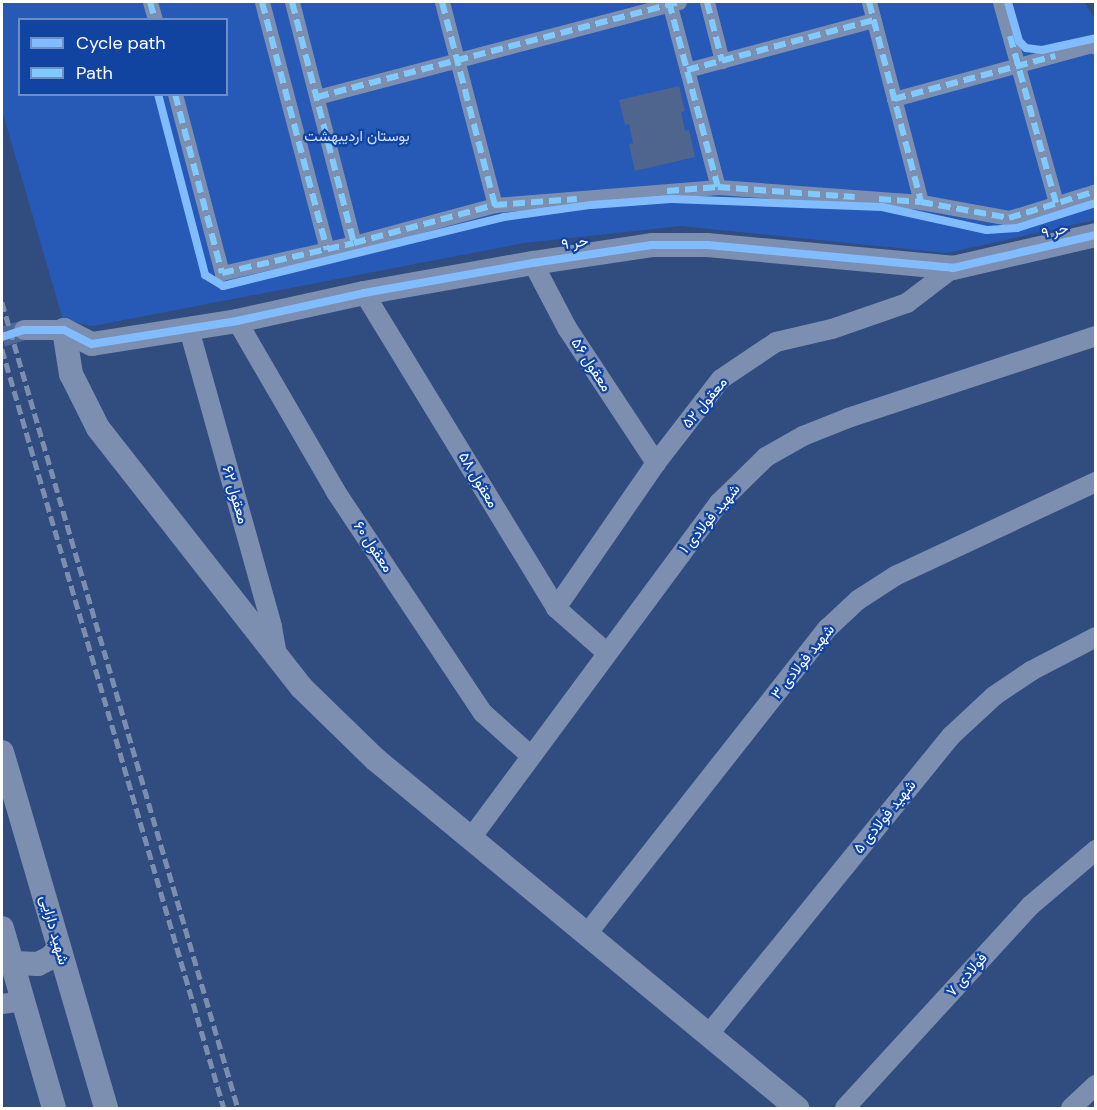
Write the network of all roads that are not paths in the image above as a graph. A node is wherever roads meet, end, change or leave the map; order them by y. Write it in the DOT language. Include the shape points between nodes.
graph roads {
  1 [pos="150,2"];
  2 [pos="262,2"];
  3 [pos="292,2"];
  4 [pos="442,2"];
  5 [pos="673,2"];
  6 [pos="707,2"];
  7 [pos="869,2"];
  8 [pos="1000,2"];
  9 [pos="154,18"];
  10 [pos="873,20"];
  11 [pos="1095,47"];
  12 [pos="457,60"];
  13 [pos="722,61"];
  14 [pos="1018,66"];
  15 [pos="687,70"];
  16 [pos="175,96"];
  17 [pos="317,98"];
  18 [pos="894,99"];
  19 [pos="718,187"];
  20 [pos="1095,191"];
  21 [pos="921,202"];
  22 [pos="1056,203"];
  23 [pos="495,205"];
  24 [pos="1095,235"];
  25 [pos="354,243"];
  26 [pos="327,250"];
  27 [pos="533,263"];
  28 [pos="953,268"];
  29 [pos="364,293"];
  30 [pos="237,321"];
  31 [pos="189,329"];
  32 [pos="24,330"];
  33 [pos="64,330"];
  34 [pos="1095,336"];
  35 [pos="656,463"];
  36 [pos="1095,482"];
  37 [pos="556,608"];
  38 [pos="1095,637"];
  39 [pos="607,653"];
  40 [pos="278,662"];
  41 [pos="2,752"];
  42 [pos="531,756"];
  43 [pos="471,838"];
  44 [pos="1095,850"];
  45 [pos="2,928"];
  46 [pos="586,935"];
  47 [pos="59,949"];
  48 [pos="12,963"];
  49 [pos="12,1002"];
  50 [pos="708,1035"];
  51 [pos="1095,1085"];
  52 [pos="54,1108"];
  53 [pos="106,1108"];
  54 [pos="797,1108"];
  55 [pos="845,1108"];
  56 [pos="1071,1108"];
  1 -- 9 [label="street"];
  2 -- 26 [label="street"];
  3 -- 17 [label="street"];
  4 -- 12 [label="street"];
  5 -- 12 [label="street"];
  5 -- 15 [label="street"];
  6 -- 13 [label="street"];
  7 -- 10 [label="street"];
  8 -- 14 [label="street"];
  10 -- 13 [label="street"];
  10 -- 18 [label="street"];
  11 -- 14 [label="street"];
  12 -- 17 [label="street"];
  12 -- 23 [label="street"];
  13 -- 15 [label="street"];
  14 -- 18 [label="street"];
  14 -- 22 [label="street"];
  15 -- 19 [label="street"];
  16 -- 26 [label="street" via="222,273"];
  17 -- 25 [label="street"];
  18 -- 21 [label="street"];
  19 -- 21 [label="street"];
  19 -- 23 [label="street"];
  20 -- 22 [label="street"];
  21 -- 22 [label="street" via="1009,218"];
  23 -- 25 [label="street"];
  24 -- 28 [label="street, حر ۹"];
  25 -- 26 [label="street"];
  27 -- 28 [label="street, حر ۹" via="652,245 707,245"];
  27 -- 29 [label="street, حر ۹"];
  27 -- 35 [label="street, معقول ۵۶" via="567,328"];
  28 -- 35 [label="street, معقول ۵۲" via="907,303 832,329 776,342 721,379"];
  29 -- 30 [label="street, حر ۹"];
  29 -- 37 [label="street, معقول ۵۸"];
  30 -- 31 [label="street, حر ۹"];
  30 -- 42 [label="street, معقول ۶۰" via="336,492 483,713"];
  31 -- 33 [label="street, حر ۹" via="92,344"];
  31 -- 40 [label="street, معقول ۶۲" via="272,627"];
  32 -- 33 [label="street"];
  33 -- 40 [label="street" via="71,374 98,428"];
  34 -- 39 [label="street, شهید فولادی ۱" via="848,418 803,436 766,457 719,503"];
  35 -- 37 [label="street, معقول ۵۲"];
  36 -- 46 [label="street, شهید فولادی ۳" via="895,576 858,600 828,628"];
  37 -- 39 [label="street, معقول ۵۸"];
  38 -- 50 [label="street, شهید فولادی ۵" via="994,696 951,736"];
  39 -- 42 [label="street, شهید فولادی ۱"];
  40 -- 43 [label="street" via="375,759"];
  41 -- 47 [label="street, شهید دارایی"];
  42 -- 43 [label="street, شهید فولادی ۱"];
  43 -- 46 [label="street"];
  44 -- 55 [label="street, فولادی ۷" via="1030,906"];
  45 -- 48 [label="street"];
  46 -- 50 [label="street"];
  47 -- 48 [label="street" via="38,963"];
  47 -- 53 [label="street, شهید دارایی"];
  48 -- 49 [label="street"];
  49 -- 52 [label="street"];
  50 -- 54 [label="street"];
  51 -- 56 [label="street"];
}
